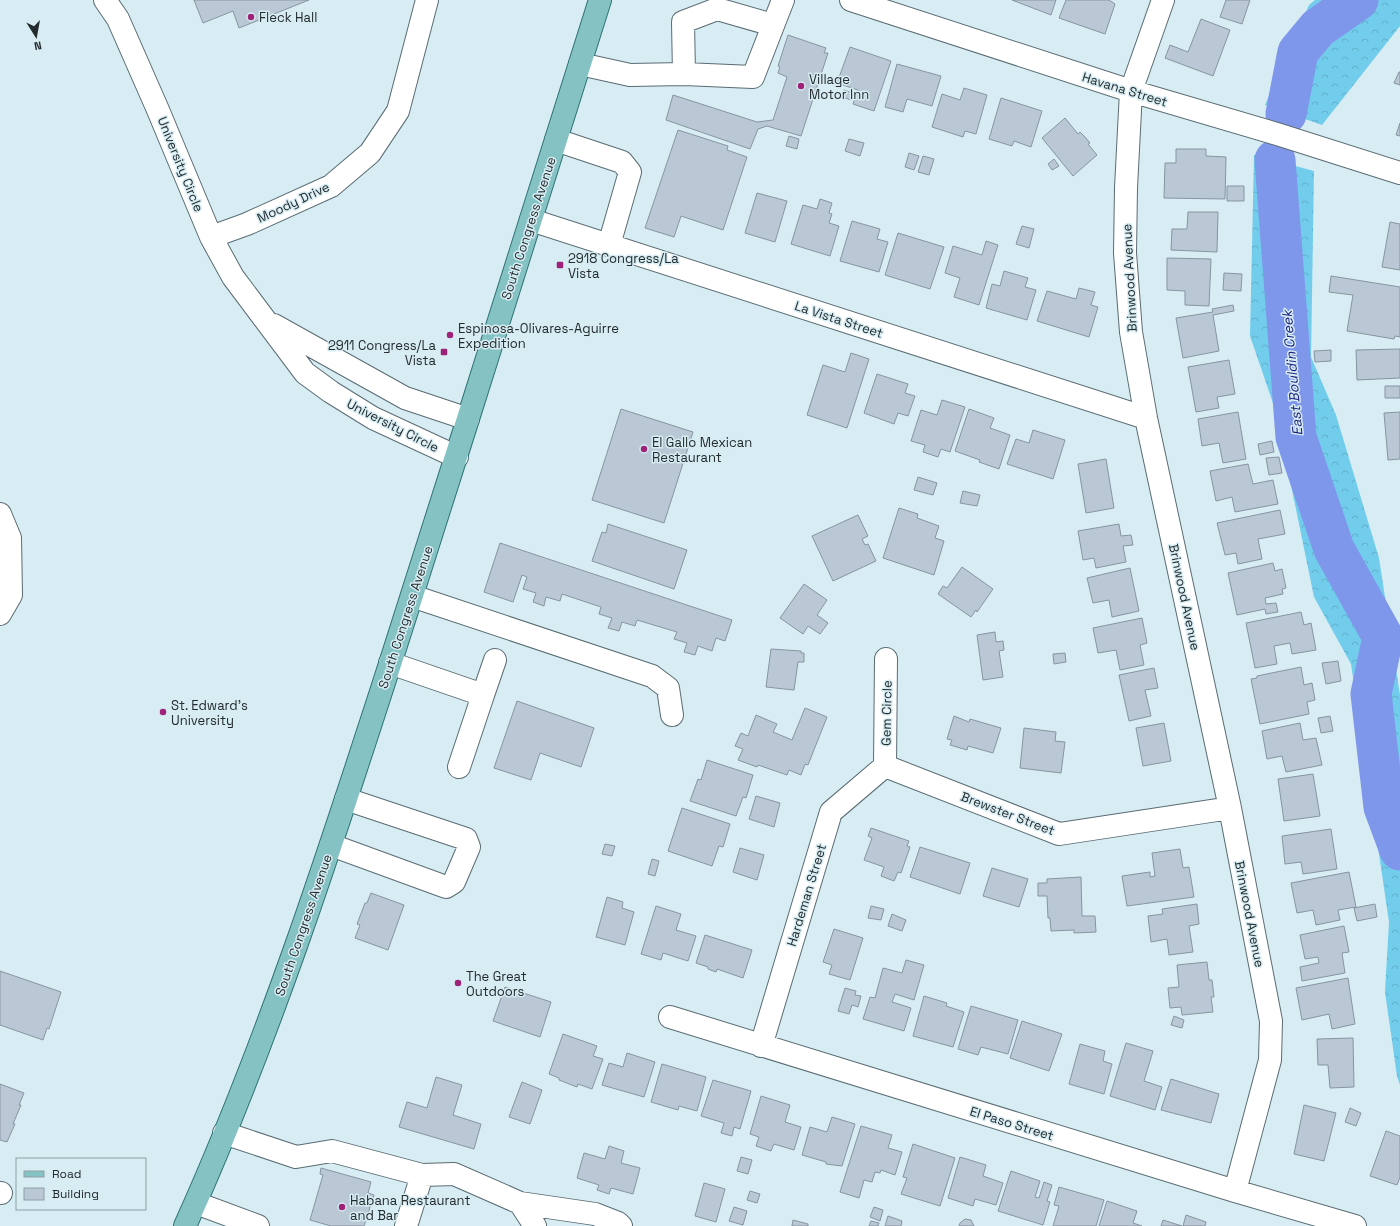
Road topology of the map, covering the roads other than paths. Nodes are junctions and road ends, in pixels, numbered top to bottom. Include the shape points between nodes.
1 (105, 0) edge
2 (427, 0) edge
3 (600, 0) edge
4 (783, 0) edge
5 (851, 0) edge
6 (1163, 0) edge
7 (772, 25) junction
8 (580, 64) junction
9 (684, 74) junction
10 (1131, 91) junction
11 (556, 140) junction
12 (1400, 174) edge
13 (531, 220) junction
14 (211, 237) junction
15 (608, 245) junction
16 (268, 321) junction
17 (1146, 418) junction
18 (468, 419) junction
19 (457, 457) junction
20 (0, 514) edge
21 (412, 596) junction
22 (0, 614) edge
23 (495, 660) dead end
24 (886, 660) dead end
25 (390, 663) junction
26 (483, 695) junction
27 (672, 715) dead end
28 (885, 766) junction
29 (458, 767) dead end
30 (346, 799) junction
31 (1230, 808) junction
32 (331, 845) junction
33 (670, 1017) dead end
34 (761, 1046) junction
35 (224, 1133) junction
36 (422, 1175) junction
37 (1235, 1191) junction
38 (196, 1203) junction
39 (520, 1203) junction
40 (1347, 1225) edge
41 (185, 1226) edge
42 (258, 1226) edge
43 (406, 1226) edge
44 (536, 1226) edge
45 (621, 1226) edge

1 - 14 street, University Circle via 118,18
2 - 14 street, Moody Drive via 398,111 370,153 331,186 247,224
3 - 8 main road, South Congress Avenue
4 - 7 street
5 - 10 street, Havana Street
6 - 10 street, Brinwood Avenue
7 - 9 street via 753,77
7 - 9 street via 717,9 683,22
8 - 9 street via 630,75
8 - 11 main road, South Congress Avenue
10 - 12 street, Havana Street
10 - 17 street, Brinwood Avenue via 1126,188 1126,253 1131,332
11 - 13 main road, South Congress Avenue
11 - 15 street via 622,162 630,172
13 - 15 street, La Vista Street
13 - 18 main road, South Congress Avenue
14 - 16 street, University Circle via 233,277
15 - 17 street, La Vista Street
16 - 18 street, University Circle via 405,398
16 - 19 street, University Circle via 305,373 318,383 373,418
17 - 31 street, Brinwood Avenue
18 - 19 main road, South Congress Avenue
19 - 21 main road, South Congress Avenue
20 - 22 street via 10,538 11,595
21 - 25 main road, South Congress Avenue
21 - 27 street via 652,676 668,688
23 - 26 street
24 - 28 street, Gem Circle
25 - 26 street
25 - 30 main road, South Congress Avenue
26 - 29 street
28 - 31 street, Brewster Street via 1059,834
28 - 34 street, Hardeman Street via 831,812
30 - 32 main road, South Congress Avenue
30 - 32 street via 466,839 469,847 454,882 446,887
31 - 37 street, Brinwood Avenue via 1271,1021 1270,1060
32 - 35 main road, South Congress Avenue via 271,1014
33 - 34 street, El Paso Street
34 - 37 street, El Paso Street
35 - 36 street via 296,1157 332,1151
35 - 38 main road, South Congress Avenue
36 - 39 street via 454,1174
36 - 43 street
37 - 40 street, El Paso Street
38 - 41 main road, South Congress Avenue
38 - 42 street
39 - 44 street
39 - 45 street via 594,1214

